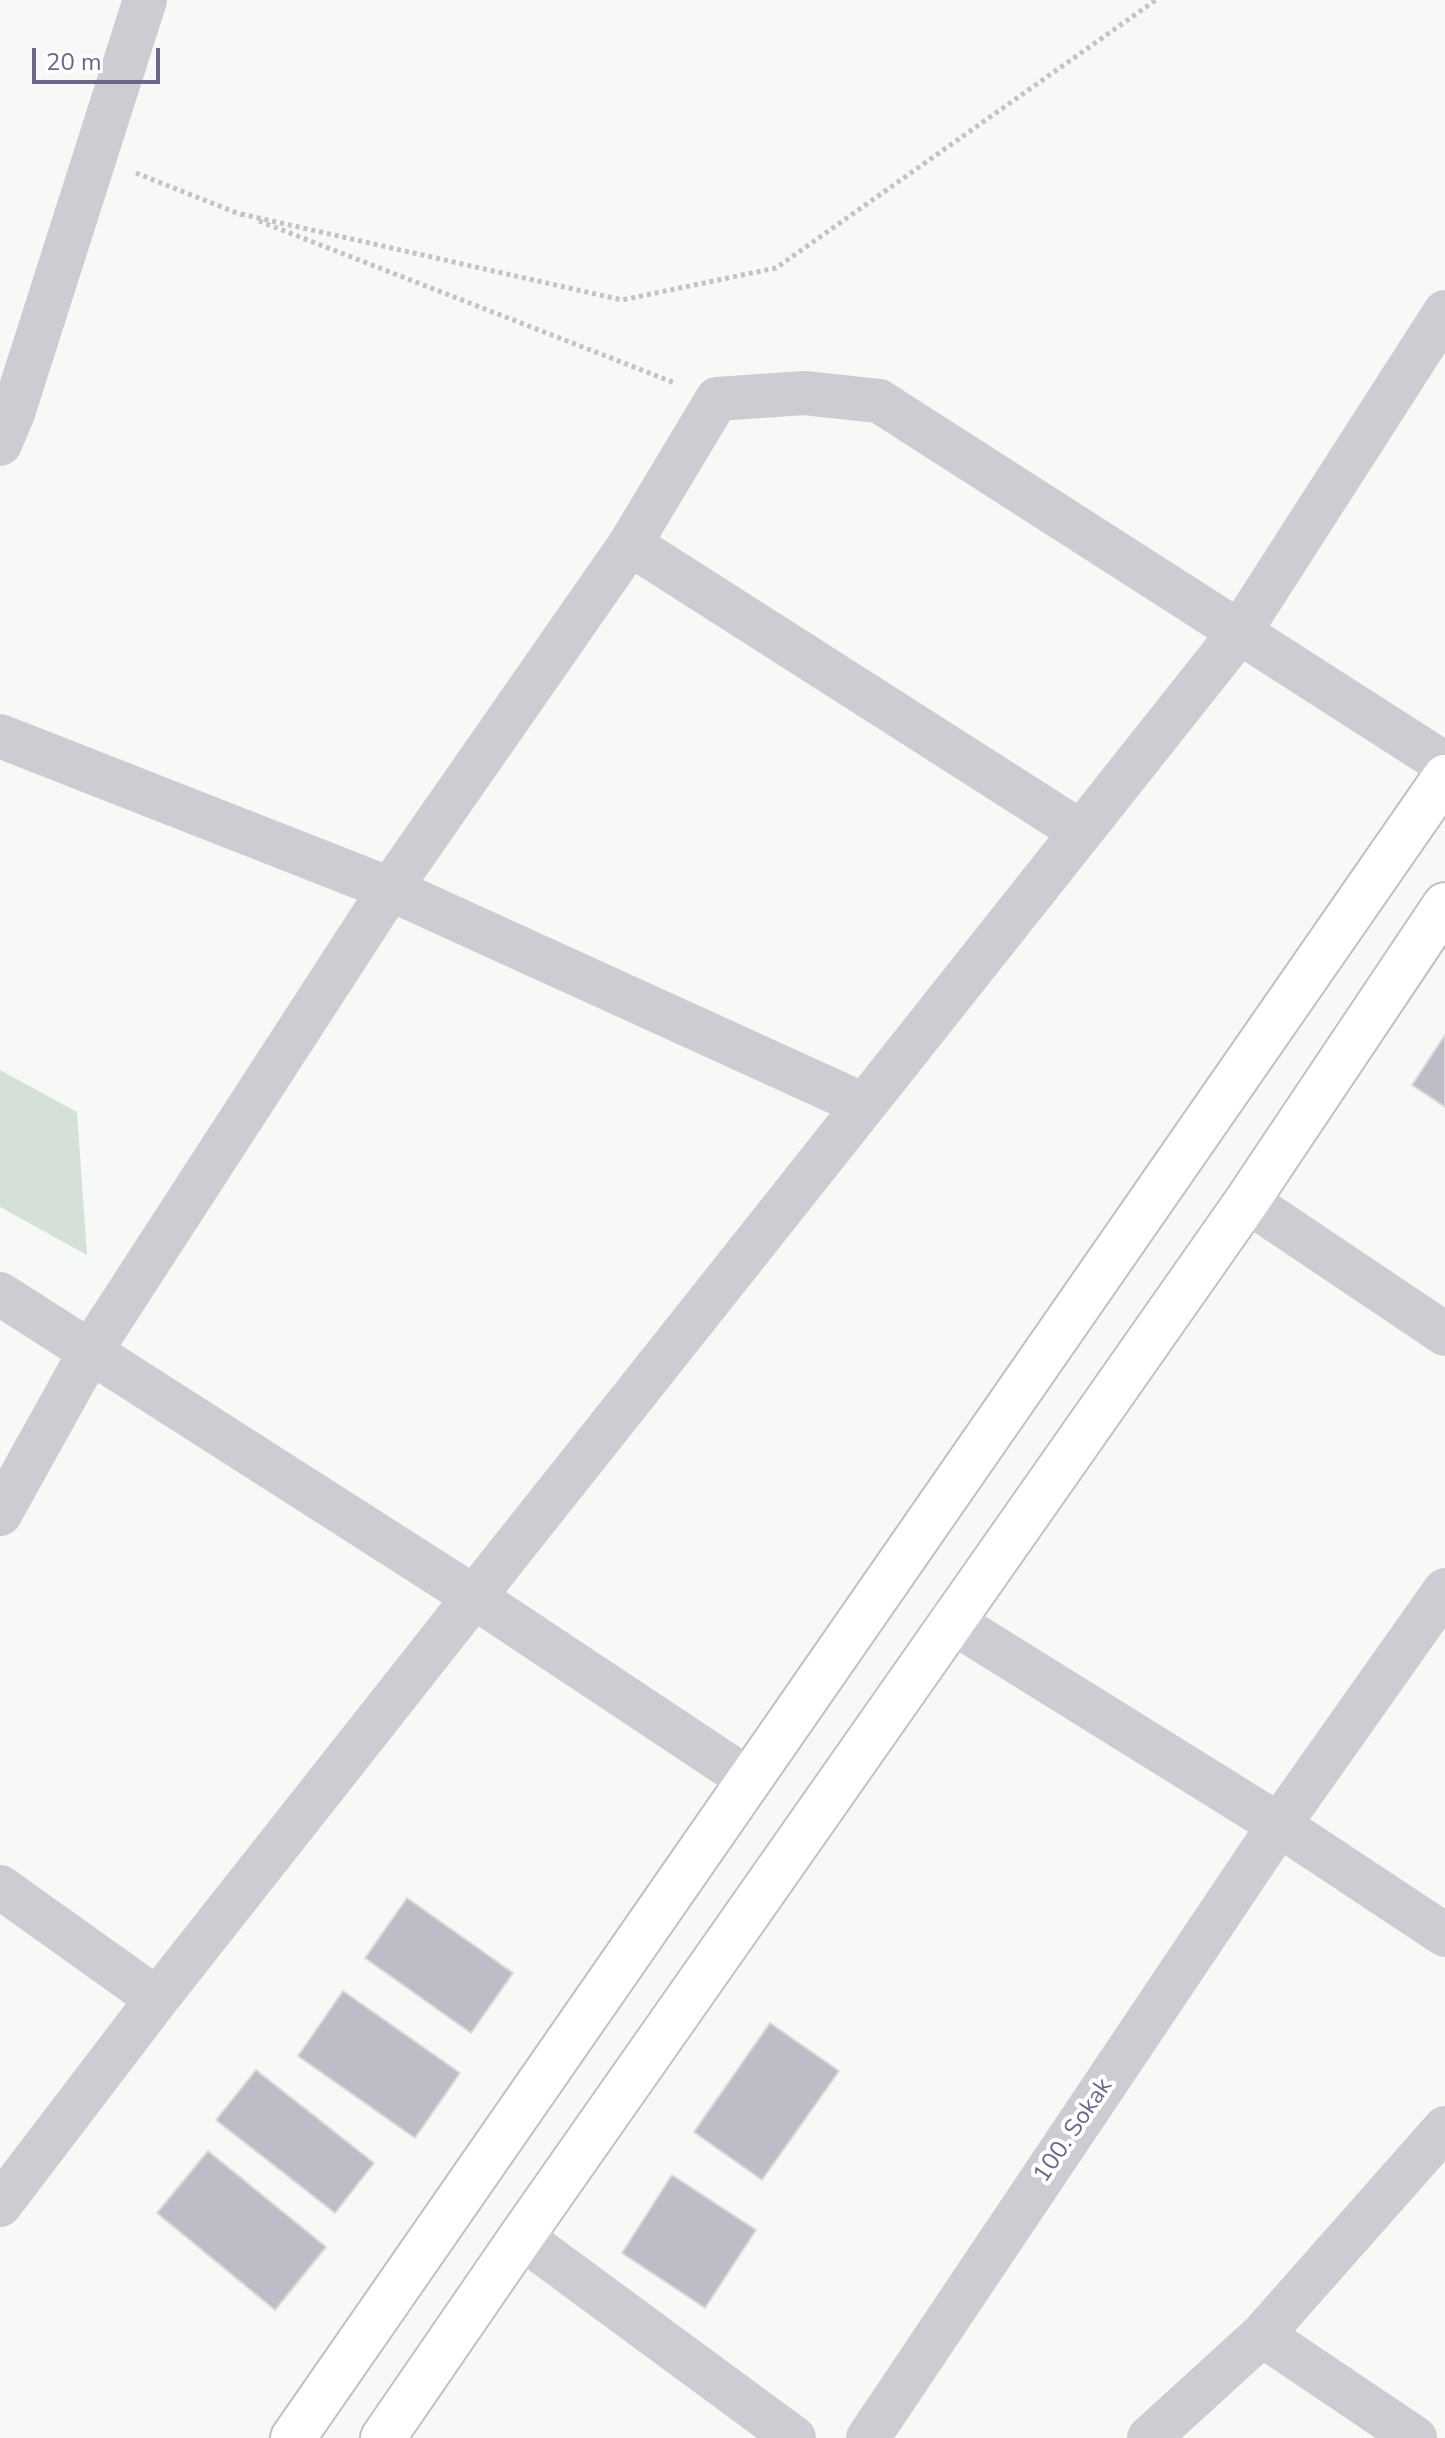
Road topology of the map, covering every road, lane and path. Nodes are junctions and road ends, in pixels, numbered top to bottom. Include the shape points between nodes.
1 (145, 0) edge
2 (1156, 0) edge
3 (95, 156) junction
4 (241, 214) junction
5 (1445, 312) edge
6 (717, 399) junction
7 (4, 422) edge
8 (630, 544) junction
9 (1239, 633) junction
10 (0, 736) edge
11 (1445, 764) edge
12 (1445, 777) edge
13 (1081, 832) junction
14 (390, 889) junction
15 (1445, 905) edge
16 (864, 1105) junction
17 (1247, 1201) junction
18 (0, 1294) edge
19 (1445, 1334) edge
20 (90, 1352) junction
21 (0, 1514) edge
22 (1445, 1590) edge
23 (474, 1597) junction
24 (951, 1621) junction
25 (748, 1779) junction
26 (1279, 1825) junction
27 (0, 1887) edge
28 (1445, 1935) edge
29 (157, 1999) junction
30 (1445, 2128) edge
31 (0, 2205) edge
32 (521, 2237) junction
33 (1262, 2335) junction
34 (293, 2438) edge
35 (383, 2438) edge
36 (794, 2438) edge
37 (868, 2438) edge
38 (1149, 2438) edge
39 (1415, 2438) edge

1 - 3 street
2 - 4 path via 776,268 622,300
3 - 4 path
3 - 7 street
4 - 6 path
5 - 9 street
6 - 8 street
6 - 9 street via 804,393 879,401
8 - 13 street
8 - 14 street
9 - 11 street
9 - 13 street
10 - 14 street
12 - 25 main road
13 - 16 street
14 - 16 street
14 - 20 street
15 - 17 main road
16 - 23 street
17 - 19 street
17 - 24 main road
18 - 20 street
20 - 21 street
20 - 23 street
22 - 26 street, 100. Sokak
23 - 25 street
23 - 29 street
24 - 26 street
24 - 32 main road
25 - 34 main road
26 - 28 street
26 - 37 street, 100. Sokak
27 - 29 street
29 - 31 street
30 - 33 street
32 - 35 main road
32 - 36 street
33 - 38 street
33 - 39 street

